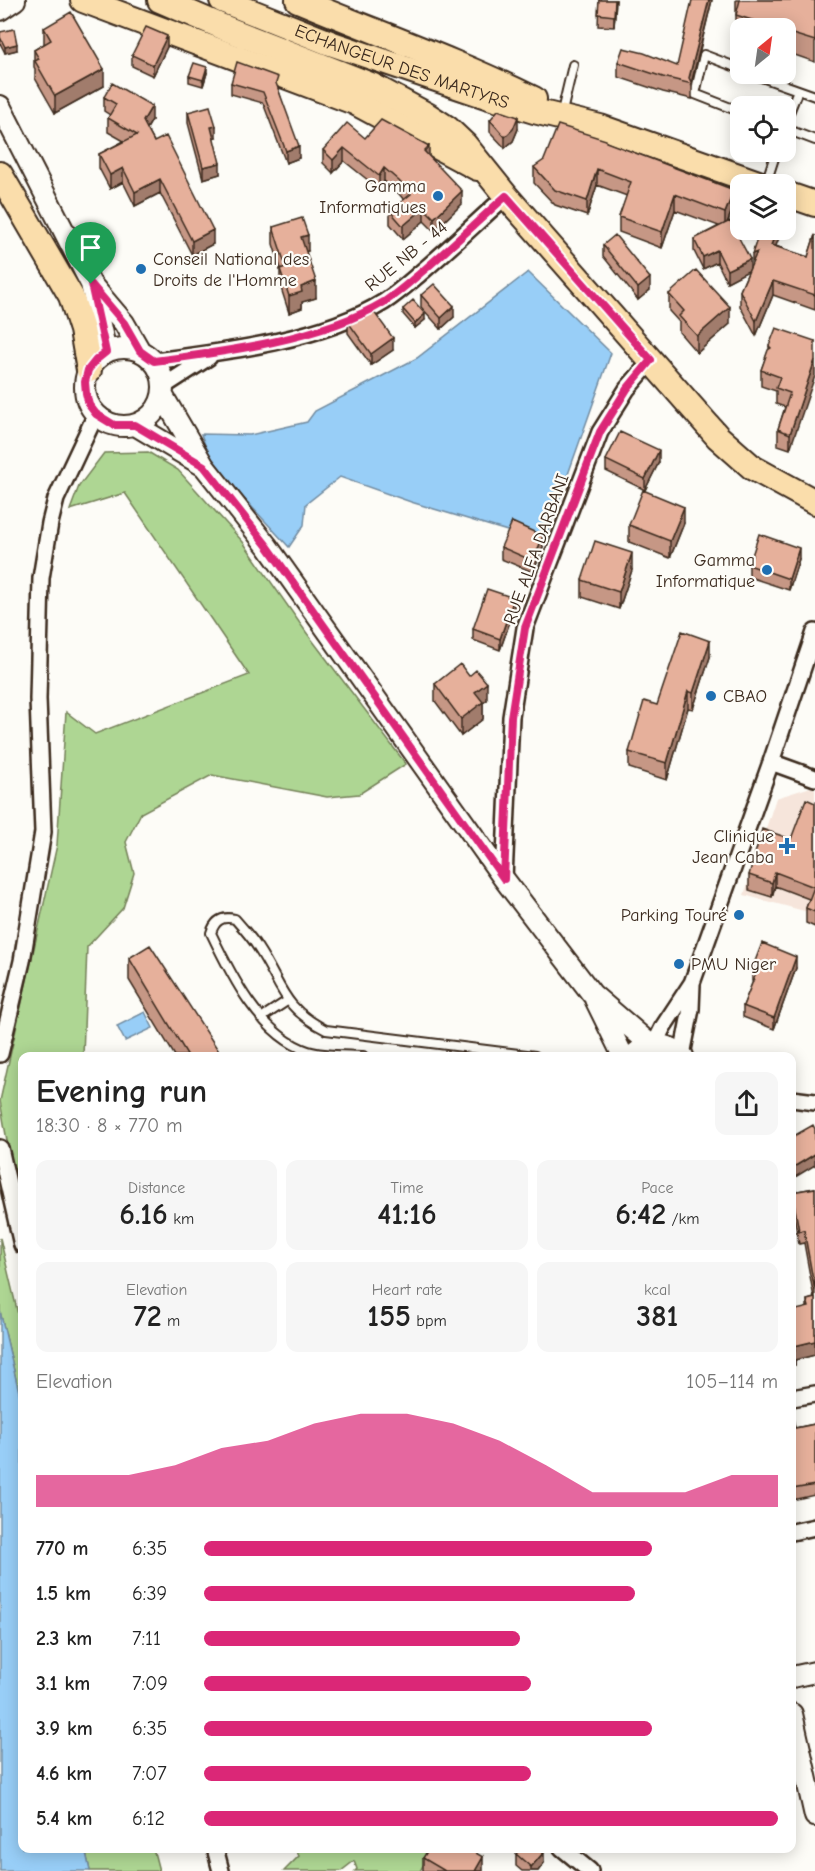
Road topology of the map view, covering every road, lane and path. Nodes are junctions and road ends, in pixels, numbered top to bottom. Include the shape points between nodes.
1 (15, 0) edge
2 (83, 0) edge
3 (160, 0) edge
4 (222, 0) edge
5 (298, 0) edge
6 (0, 10) edge
7 (573, 65) dead end
8 (730, 65) edge
9 (781, 84) edge
10 (798, 90) junction
11 (796, 96) edge
12 (815, 96) edge
13 (0, 106) edge
14 (730, 108) edge
15 (561, 114) junction
16 (796, 133) edge
17 (815, 140) edge
18 (0, 174) edge
19 (487, 174) junction
20 (734, 174) edge
21 (506, 196) junction
22 (796, 197) edge
23 (815, 204) edge
24 (91, 284) junction
25 (106, 352) junction
26 (214, 353) junction
27 (147, 356) junction
28 (651, 360) junction
29 (88, 370) junction
30 (163, 391) junction
31 (96, 414) junction
32 (135, 425) junction
33 (204, 466) junction
34 (815, 502) edge
35 (815, 632) edge
36 (771, 762) junction
37 (815, 778) edge
38 (504, 879) junction
39 (692, 983) junction
40 (592, 994) junction
41 (287, 1001) junction
42 (261, 1018) junction
43 (652, 1045) junction
44 (319, 1052) edge
45 (503, 1052) edge
46 (621, 1052) edge
47 (638, 1052) edge
48 (676, 1052) edge
49 (683, 1052) edge
50 (0, 1054) edge
51 (796, 1100) edge
52 (815, 1102) edge
53 (0, 1148) edge
54 (18, 1227) edge
55 (815, 1394) edge
56 (796, 1397) edge
57 (815, 1527) edge
58 (796, 1531) edge
59 (815, 1672) edge
60 (796, 1676) edge
61 (796, 1732) edge
62 (815, 1816) edge
63 (216, 1853) edge
64 (568, 1853) edge
65 (221, 1871) edge
66 (590, 1871) edge

1 - 6 street
2 - 19 main road via 354,102
3 - 19 main road, ECHANGEUR DES MARTYRS via 373,86 447,128
4 - 15 main road, ECHANGEUR DES MARTYRS via 330,43 489,97
5 - 15 main road via 425,50
7 - 15 lane
8 - 14 lane via 705,56 695,94
9 - 10 lane
10 - 11 lane
10 - 12 lane
13 - 24 street
15 - 20 main road
16 - 17 lane
18 - 29 main road via 71,296 82,330
19 - 21 main road, ECHANGEUR DES MARTYRS
21 - 26 street, RUE NB - 44 via 404,287 371,309 317,330
21 - 28 main road, ECHANGEUR DES MARTYRS
22 - 23 main road
24 - 25 street
24 - 27 street
25 - 27 street via 129,348
25 - 29 street
26 - 27 street, RUE NB - 44
26 - 30 street, RUE NB - 44
27 - 30 street via 162,376
28 - 34 main road, ECHANGEUR DES MARTYRS via 736,454 769,478
28 - 38 street, RUE ALFA DARBANI via 600,432 525,628 511,717
29 - 31 street via 86,393
30 - 32 street via 153,414
30 - 33 street
31 - 32 street via 114,425
31 - 50 street via 56,499 41,578 38,699 43,832 22,961
32 - 33 street
33 - 38 street via 268,547
35 - 36 street
36 - 37 street
36 - 39 street
38 - 40 street
39 - 43 street
39 - 49 street
40 - 43 street
40 - 46 street
41 - 42 lane
41 - 42 lane via 258,948 235,919 219,919 211,933
41 - 45 lane via 309,1022 326,1030
42 - 44 lane via 276,1033 308,1051
43 - 47 street
43 - 48 street
51 - 52 street
53 - 54 street
55 - 56 street
57 - 58 street
59 - 60 street
61 - 62 street
63 - 65 street
64 - 66 street

